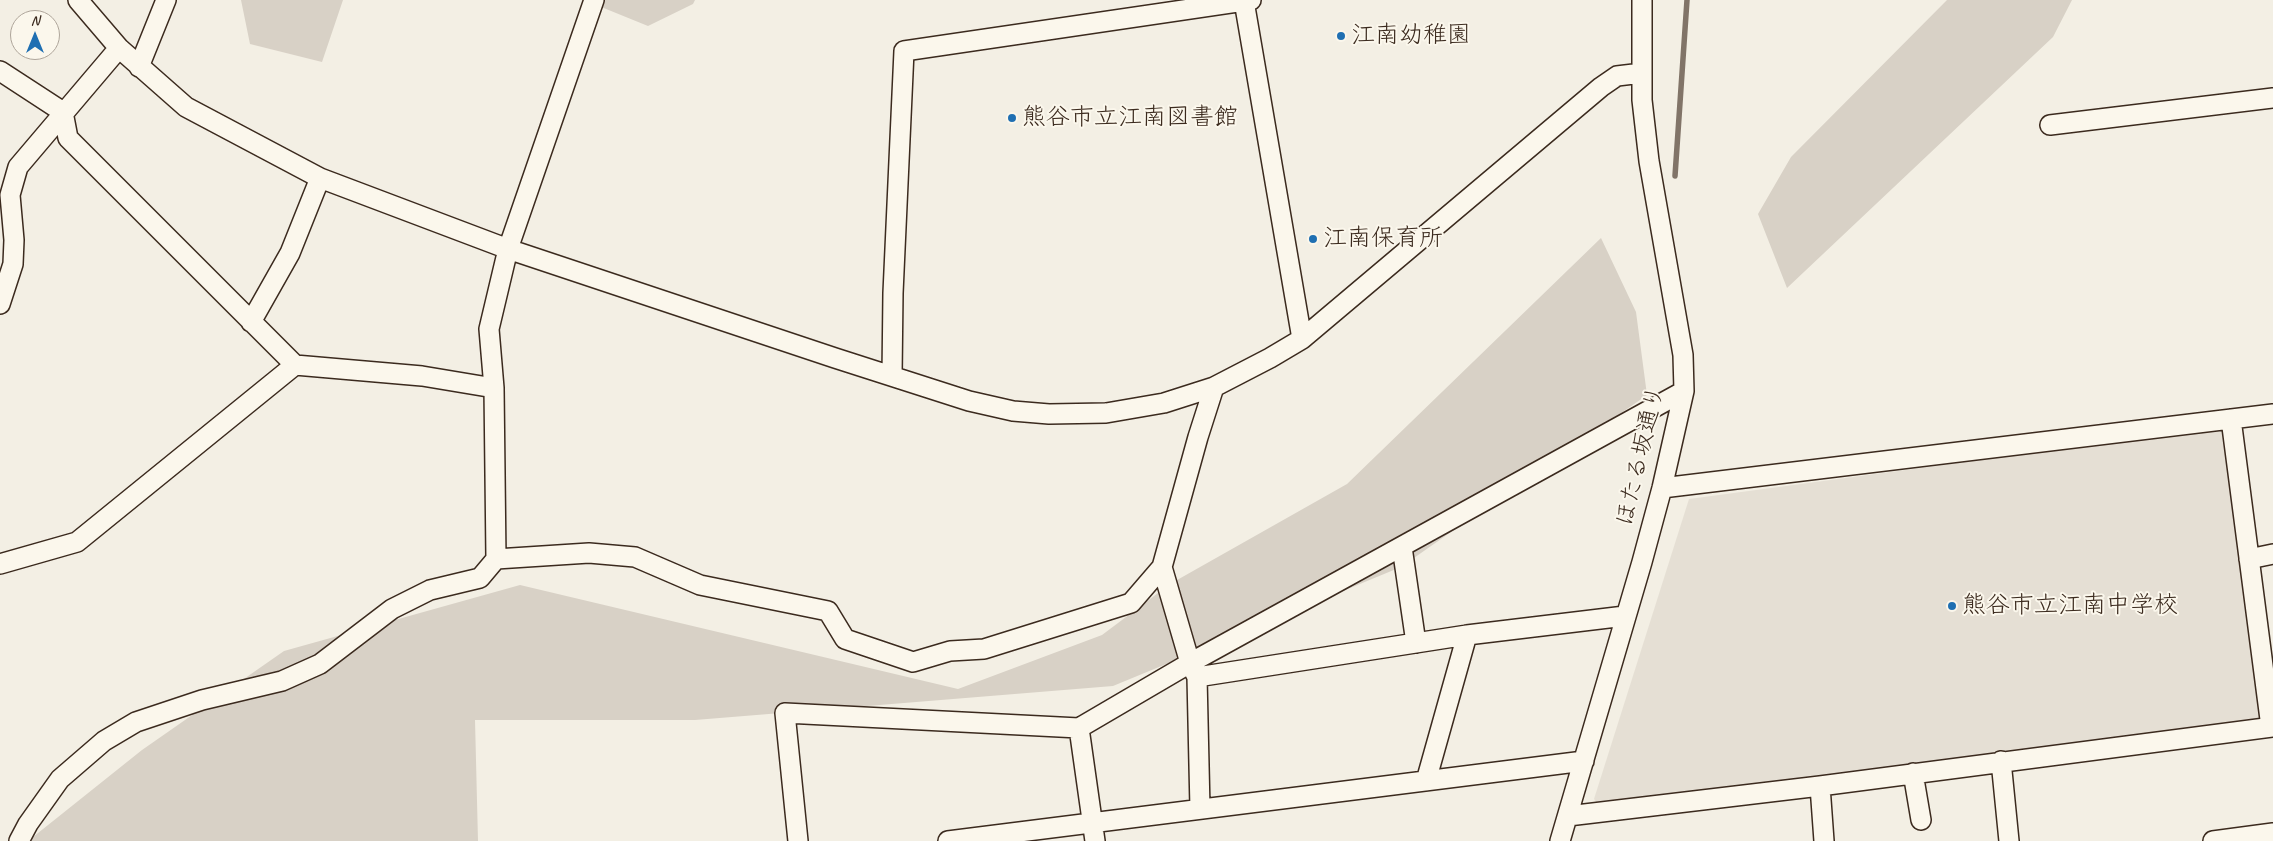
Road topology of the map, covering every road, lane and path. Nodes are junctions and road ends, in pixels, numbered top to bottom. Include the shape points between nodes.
1 (78, 0) edge
2 (166, 0) edge
3 (594, 0) edge
4 (1247, 0) edge
5 (1642, 0) edge
6 (119, 48) junction
7 (139, 67) junction
8 (0, 71) edge
9 (1642, 73) junction
10 (2273, 98) edge
11 (63, 112) junction
12 (2050, 125) dead end
13 (320, 178) junction
14 (508, 249) junction
15 (0, 304) edge
16 (251, 322) junction
17 (1302, 339) junction
18 (295, 365) junction
19 (892, 376) junction
20 (494, 388) junction
21 (1214, 388) junction
22 (1684, 391) junction
23 (2273, 414) edge
24 (2231, 420) junction
25 (1662, 488) junction
26 (1402, 547) junction
27 (2273, 554) edge
28 (496, 559) junction
29 (2249, 559) junction
30 (0, 564) edge
31 (1162, 568) junction
32 (1625, 616) junction
33 (1467, 635) junction
34 (1416, 643) junction
35 (1194, 670) junction
36 (2272, 727) edge
37 (1079, 728) junction
38 (1584, 761) junction
39 (2000, 761) junction
40 (1913, 773) junction
41 (1426, 781) junction
42 (1820, 786) junction
43 (1200, 809) junction
44 (1568, 816) junction
45 (1921, 820) dead end
46 (1094, 832) edge
47 (2273, 833) edge
48 (19, 841) edge
49 (798, 841) edge
50 (948, 841) edge
51 (1560, 841) edge
52 (1824, 841) edge
53 (2009, 841) edge
54 (2213, 841) edge

1 - 6 street
2 - 7 street
3 - 14 street
4 - 17 street
4 - 19 street via 904,51
5 - 9 street, ほたる坂通り
6 - 7 street
6 - 11 street
7 - 13 street via 186,107
8 - 11 street
9 - 17 street via 1617,76 1601,87
9 - 22 street, ほたる坂通り via 1649,161 1683,355
10 - 12 street
11 - 15 street via 18,166 10,195 13,264
11 - 16 street via 68,138
13 - 14 street
13 - 16 street via 290,254
14 - 19 street
14 - 20 street via 489,330
16 - 18 street
17 - 21 street
18 - 20 street via 422,376
18 - 30 street via 77,542
19 - 21 street via 978,403 1013,411 1049,414 1138,409
20 - 28 street
21 - 31 street
22 - 25 street, ほたる坂通り
22 - 26 street
23 - 24 street
24 - 25 street
24 - 29 street
25 - 32 street, ほたる坂通り
26 - 34 street
26 - 35 street
27 - 29 street
28 - 31 street via 589,553 635,557 700,586 828,611 845,639 913,662 950,651 984,649 1131,602
28 - 48 street via 480,578 430,590 392,609 320,664 282,681 202,700 136,722 104,741 60,779
29 - 36 street
31 - 35 street
32 - 33 street
32 - 38 street, ほたる坂通り
33 - 34 street
33 - 41 street
34 - 35 street
35 - 37 street
35 - 43 street
36 - 39 street
37 - 46 street
37 - 49 street via 784,713
38 - 41 street
38 - 44 street, ほたる坂通り
39 - 40 street
39 - 53 street
40 - 42 street
40 - 45 street
41 - 43 street
42 - 44 street
42 - 52 street
43 - 46 street
44 - 51 street, ほたる坂通り
46 - 50 street
47 - 54 street

